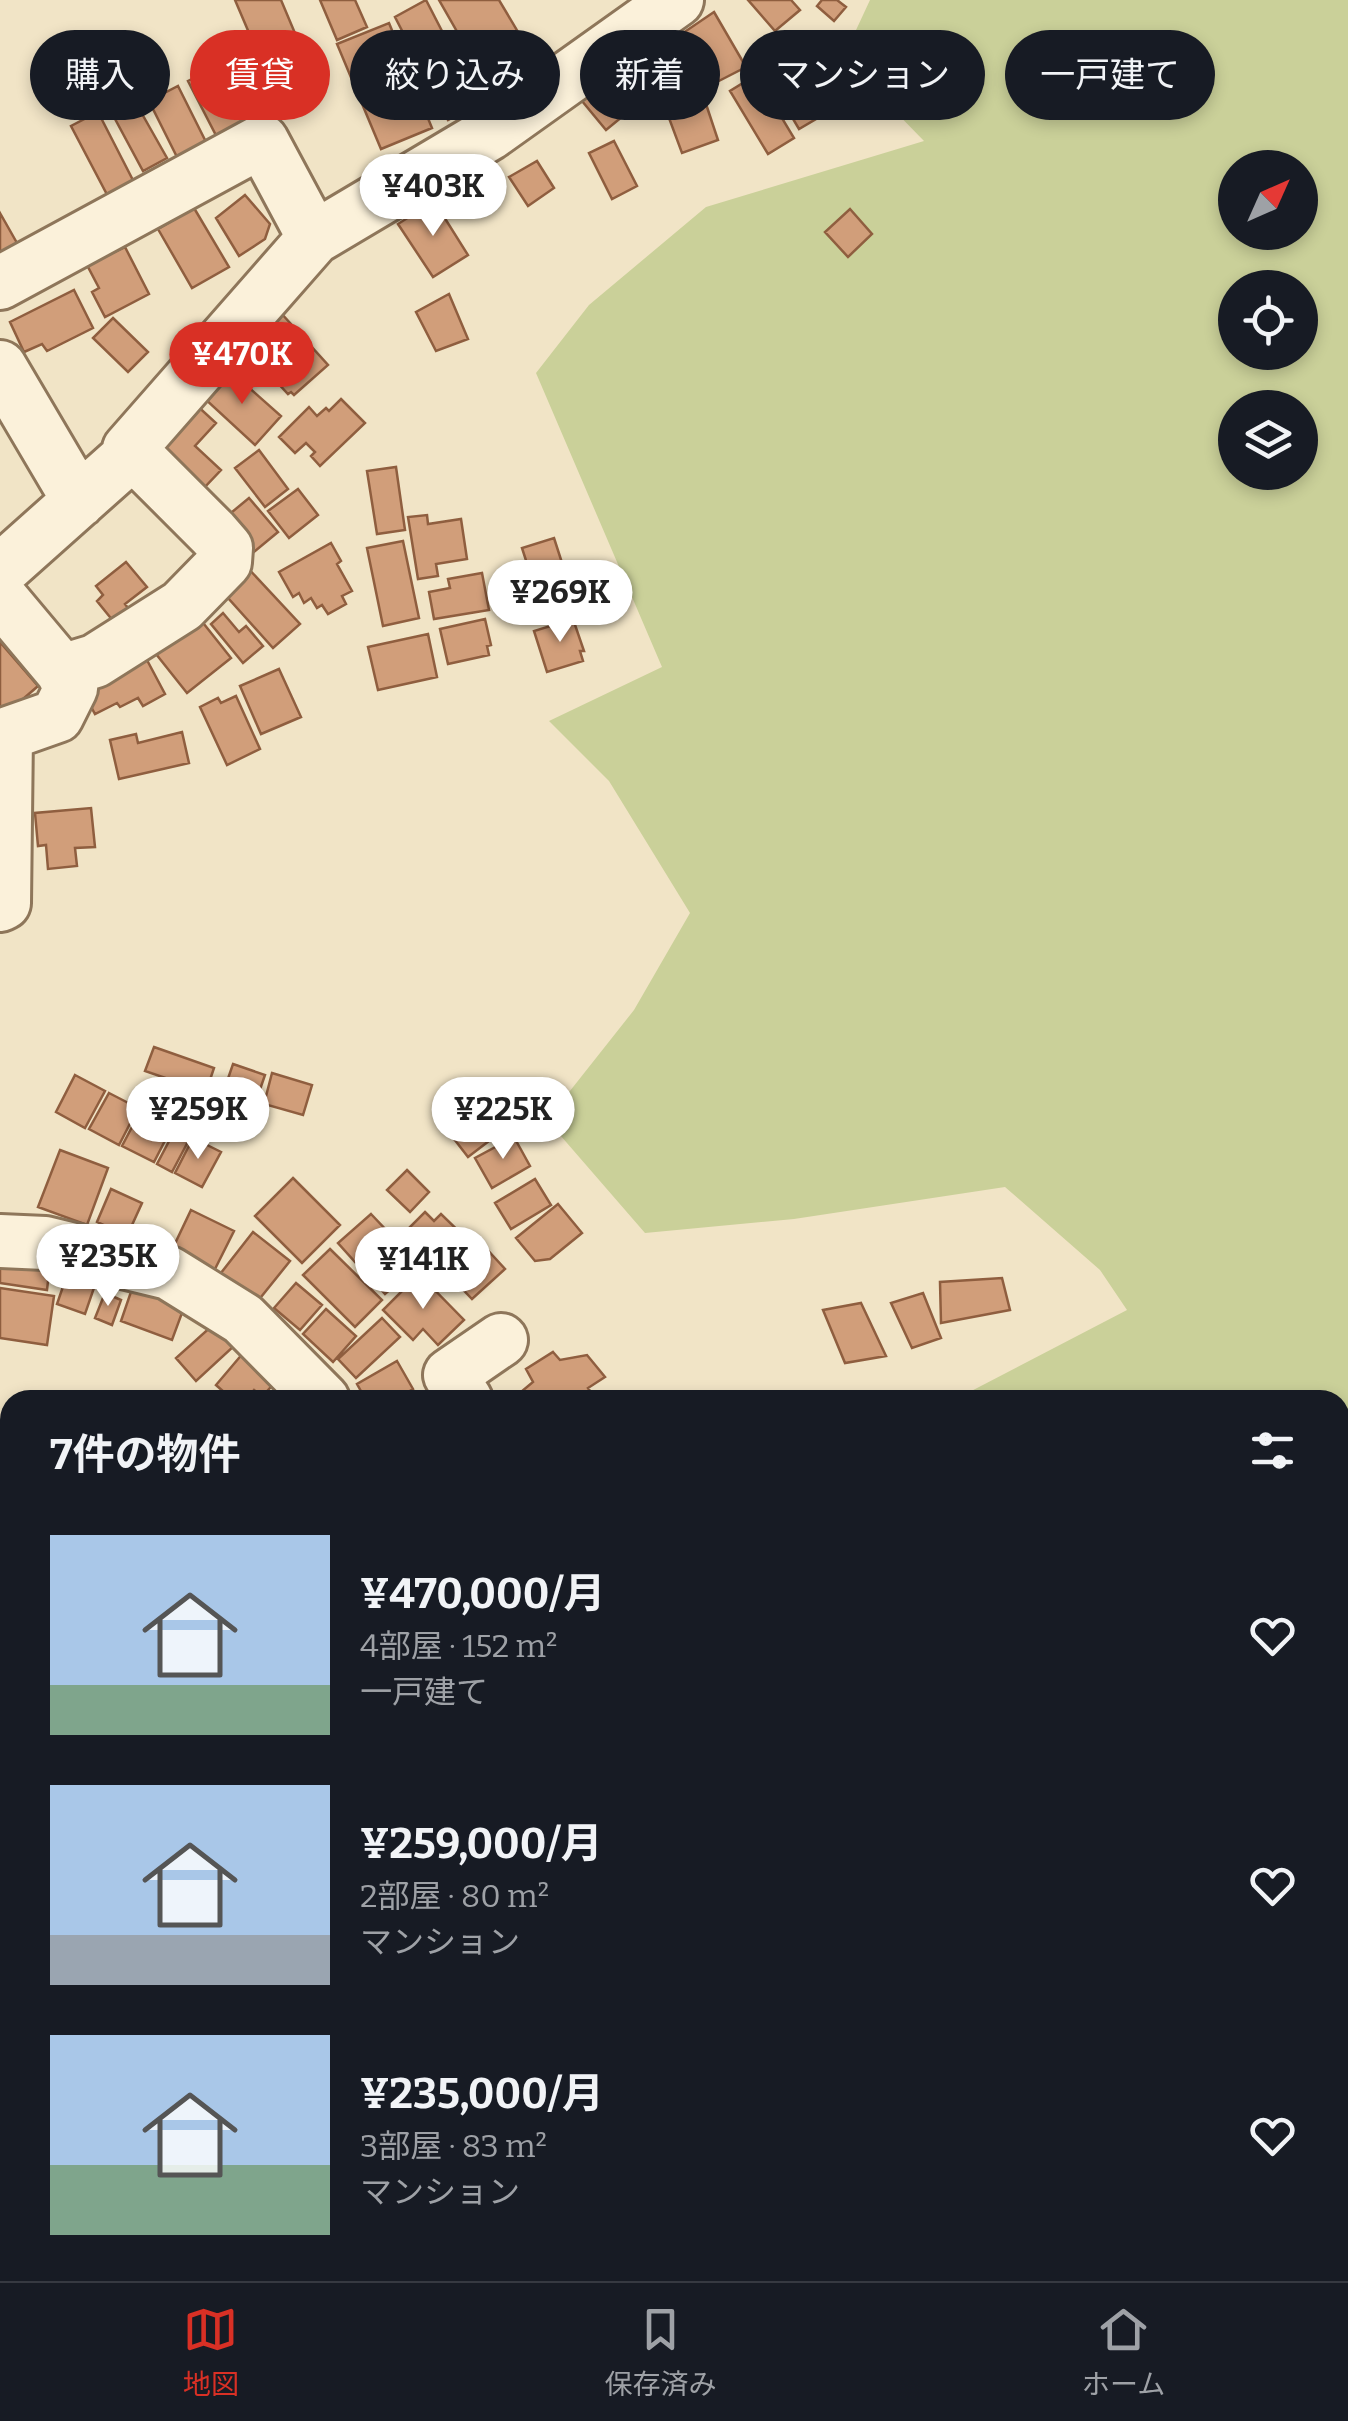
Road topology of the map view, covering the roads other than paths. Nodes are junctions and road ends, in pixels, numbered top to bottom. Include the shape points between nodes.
1 (677, 0) edge
2 (314, 238) junction
3 (0, 284) edge
4 (0, 368) edge
5 (128, 448) junction
6 (78, 501) junction
7 (0, 571) edge
8 (0, 597) edge
9 (62, 671) junction
10 (0, 905) edge
11 (0, 1241) edge
12 (501, 1340) dead end
13 (313, 1390) edge
14 (459, 1390) edge

1 - 2 street via 489,134
2 - 3 street via 262,142
2 - 5 street
4 - 6 street
5 - 6 street via 128,458
5 - 9 street via 214,532 226,548 225,562 182,606 94,661
6 - 7 street
8 - 9 street
9 - 10 street via 71,688 57,716 6,734
11 - 13 street via 45,1243 168,1273 243,1319
12 - 14 street via 450,1376

